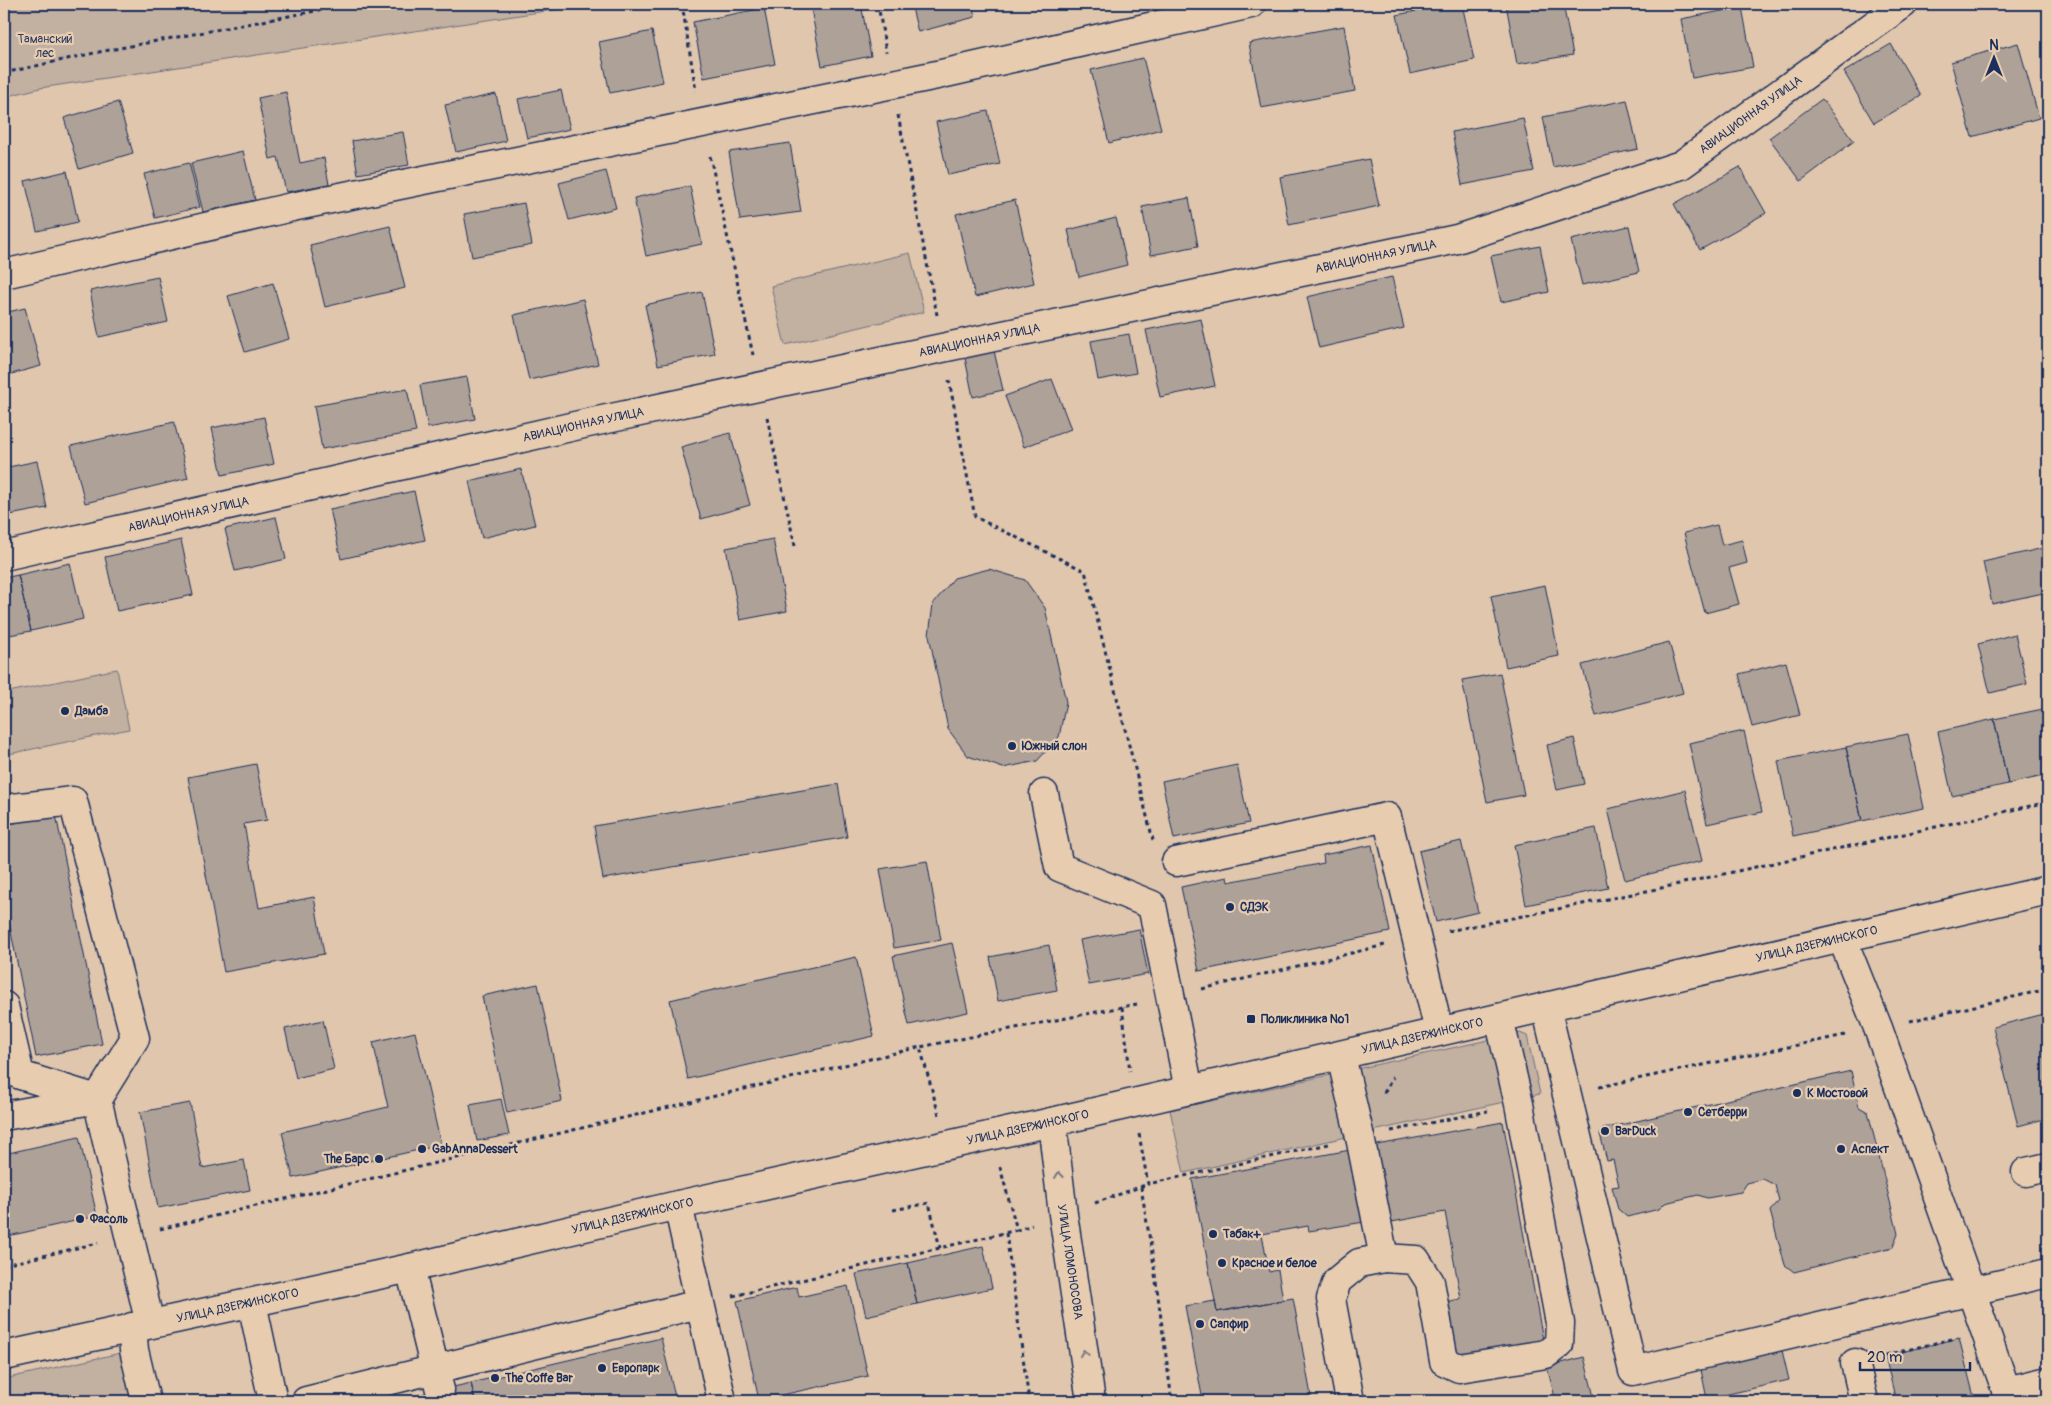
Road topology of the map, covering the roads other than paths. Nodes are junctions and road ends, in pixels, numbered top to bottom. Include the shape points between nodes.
1 (1251, 4) edge
2 (1903, 4) edge
3 (4, 274) edge
4 (4, 556) edge
5 (1044, 794) dead end
6 (4, 809) edge
7 (1176, 862) dead end
8 (2048, 890) edge
9 (1842, 938) junction
10 (4, 1006) edge
11 (1546, 1007) junction
12 (1499, 1018) junction
13 (1440, 1031) junction
14 (1341, 1056) junction
15 (1189, 1090) junction
16 (97, 1099) junction
17 (4, 1116) edge
18 (1052, 1122) junction
19 (678, 1205) junction
20 (1384, 1258) junction
21 (410, 1268) junction
22 (2048, 1273) edge
23 (1970, 1291) junction
24 (252, 1303) junction
25 (699, 1304) junction
26 (141, 1326) junction
27 (4, 1356) edge
28 (1855, 1363) road end
29 (438, 1380) junction
30 (2048, 1381) edge
31 (2008, 1396) edge
32 (146, 1401) edge
33 (273, 1401) edge
34 (306, 1401) edge
35 (722, 1401) edge
36 (1091, 1401) edge
37 (1350, 1401) edge
38 (1864, 1401) edge

1 - 3 street via 892,84 292,208
2 - 4 street, АВИАЦИОННАЯ УЛИЦА via 1681,165 1457,239 588,423
5 - 15 street via 1059,867 1152,905
6 - 16 street via 73,801 136,1038
7 - 13 street via 1387,817
8 - 9 street, УЛИЦА ДЗЕРЖИНСКОГО
9 - 11 street, УЛИЦА ДЗЕРЖИНСКОГО
9 - 23 street via 1878,1028
10 - 16 street via 20,1075
11 - 12 street, УЛИЦА ДЗЕРЖИНСКОГО
11 - 23 street via 1633,1371
12 - 13 street, УЛИЦА ДЗЕРЖИНСКОГО
12 - 20 street via 1519,1104 1560,1323 1559,1344 1546,1354 1459,1368 1444,1361 1430,1282 1416,1260
13 - 14 street, УЛИЦА ДЗЕРЖИНСКОГО
14 - 15 street, УЛИЦА ДЗЕРЖИНСКОГО
14 - 20 street
15 - 18 street, УЛИЦА ДЗЕРЖИНСКОГО
16 - 17 street
16 - 26 street via 129,1236
18 - 19 street, УЛИЦА ДЗЕРЖИНСКОГО
36 -> 18 street, УЛИЦА ЛОМОНОСОВА
19 - 21 street, УЛИЦА ДЗЕРЖИНСКОГО
19 - 25 street
20 - 37 street via 1359,1263 1337,1281 1331,1299
21 - 24 street, УЛИЦА ДЗЕРЖИНСКОГО
21 - 29 street
22 - 23 street
23 - 31 street
24 - 26 street, УЛИЦА ДЗЕРЖИНСКОГО
24 - 33 street
25 - 29 street
25 - 35 street
26 - 27 street, УЛИЦА ДЗЕРЖИНСКОГО
26 - 32 street via 134,1350
28 - 38 street
29 - 34 street
30 - 31 street

